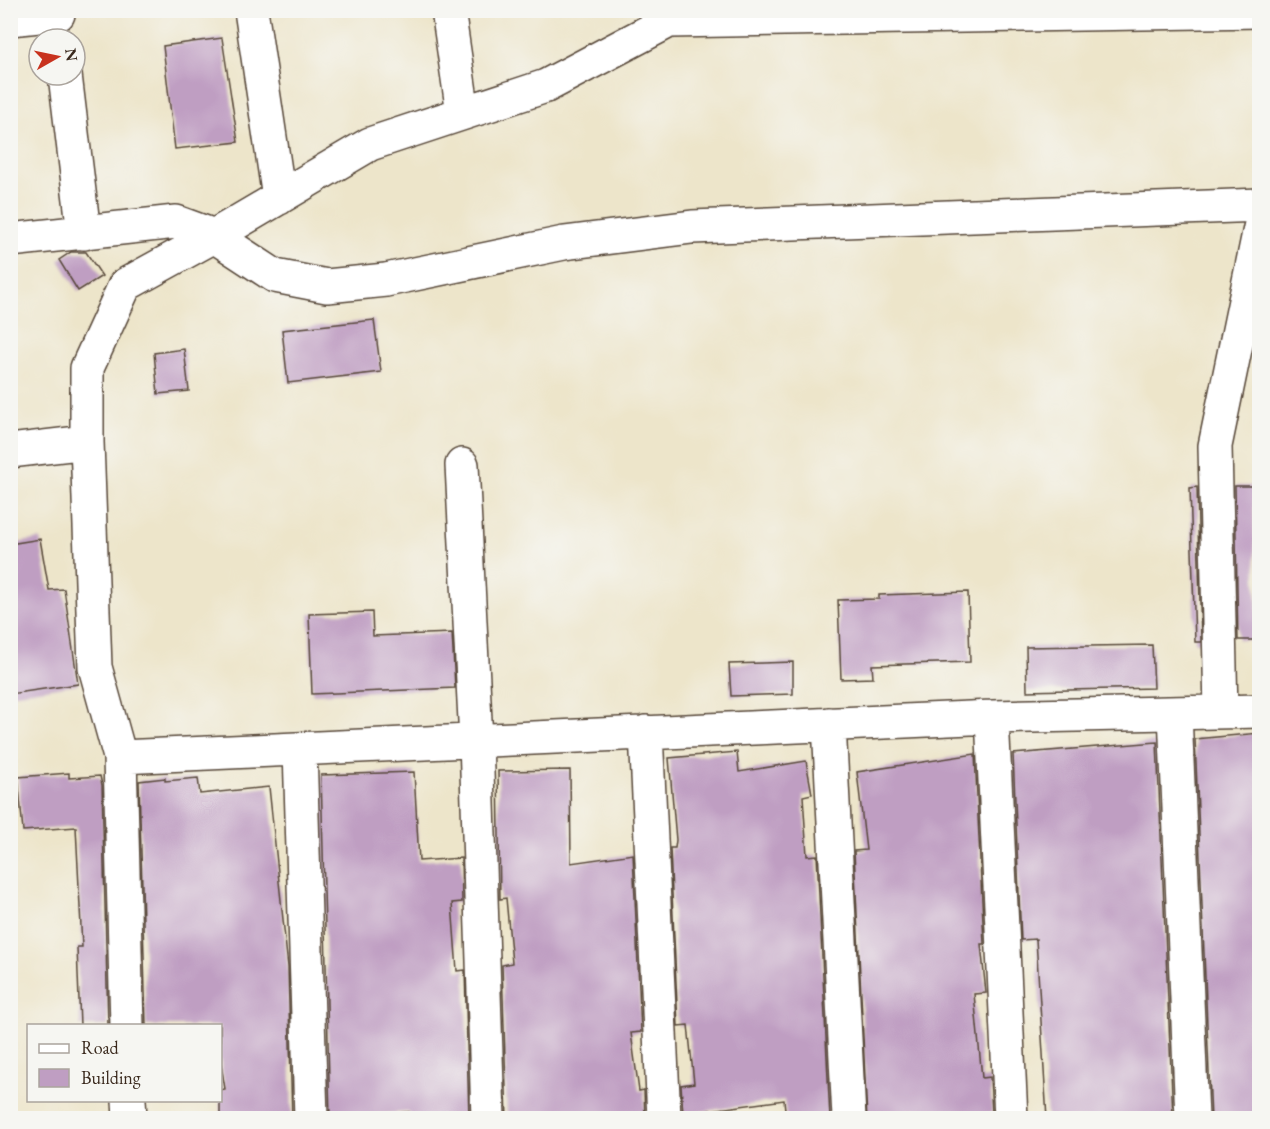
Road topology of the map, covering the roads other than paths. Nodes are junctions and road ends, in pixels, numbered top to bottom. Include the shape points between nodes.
1 (251, 10) edge
2 (448, 10) edge
3 (1260, 11) edge
4 (671, 16) edge
5 (10, 19) edge
6 (59, 21) edge
7 (66, 87) edge
8 (463, 113) junction
9 (279, 198) junction
10 (1260, 205) edge
11 (1260, 228) edge
12 (84, 233) junction
13 (214, 236) junction
14 (10, 240) edge
15 (87, 442) junction
16 (10, 451) edge
17 (462, 465) dead end
18 (1260, 711) edge
19 (1221, 712) junction
20 (1175, 713) junction
21 (992, 717) junction
22 (829, 724) junction
23 (646, 732) junction
24 (476, 740) junction
25 (300, 748) junction
26 (120, 757) junction
27 (127, 1024) edge
28 (129, 1102) edge
29 (130, 1119) edge
30 (311, 1119) edge
31 (488, 1119) edge
32 (664, 1119) edge
33 (849, 1119) edge
34 (1011, 1119) edge
35 (1192, 1119) edge

1 - 9 street
2 - 8 street
3 - 4 street
4 - 8 street via 546,86
5 - 6 street
7 - 12 street
8 - 9 street via 370,144
9 - 13 street
10 - 13 street via 692,227 564,243 386,280 327,286 275,276
11 - 19 street via 1215,446
12 - 13 street via 176,222
12 - 14 street
13 - 15 street via 125,285 87,368
15 - 16 street
15 - 26 street via 95,667
17 - 24 street
18 - 19 street
19 - 20 street
20 - 21 street
20 - 35 street
21 - 22 street
21 - 34 street
22 - 23 street
22 - 33 street
23 - 24 street
23 - 32 street
24 - 25 street
24 - 31 street
25 - 26 street
25 - 30 street
26 - 27 street
28 - 29 street

